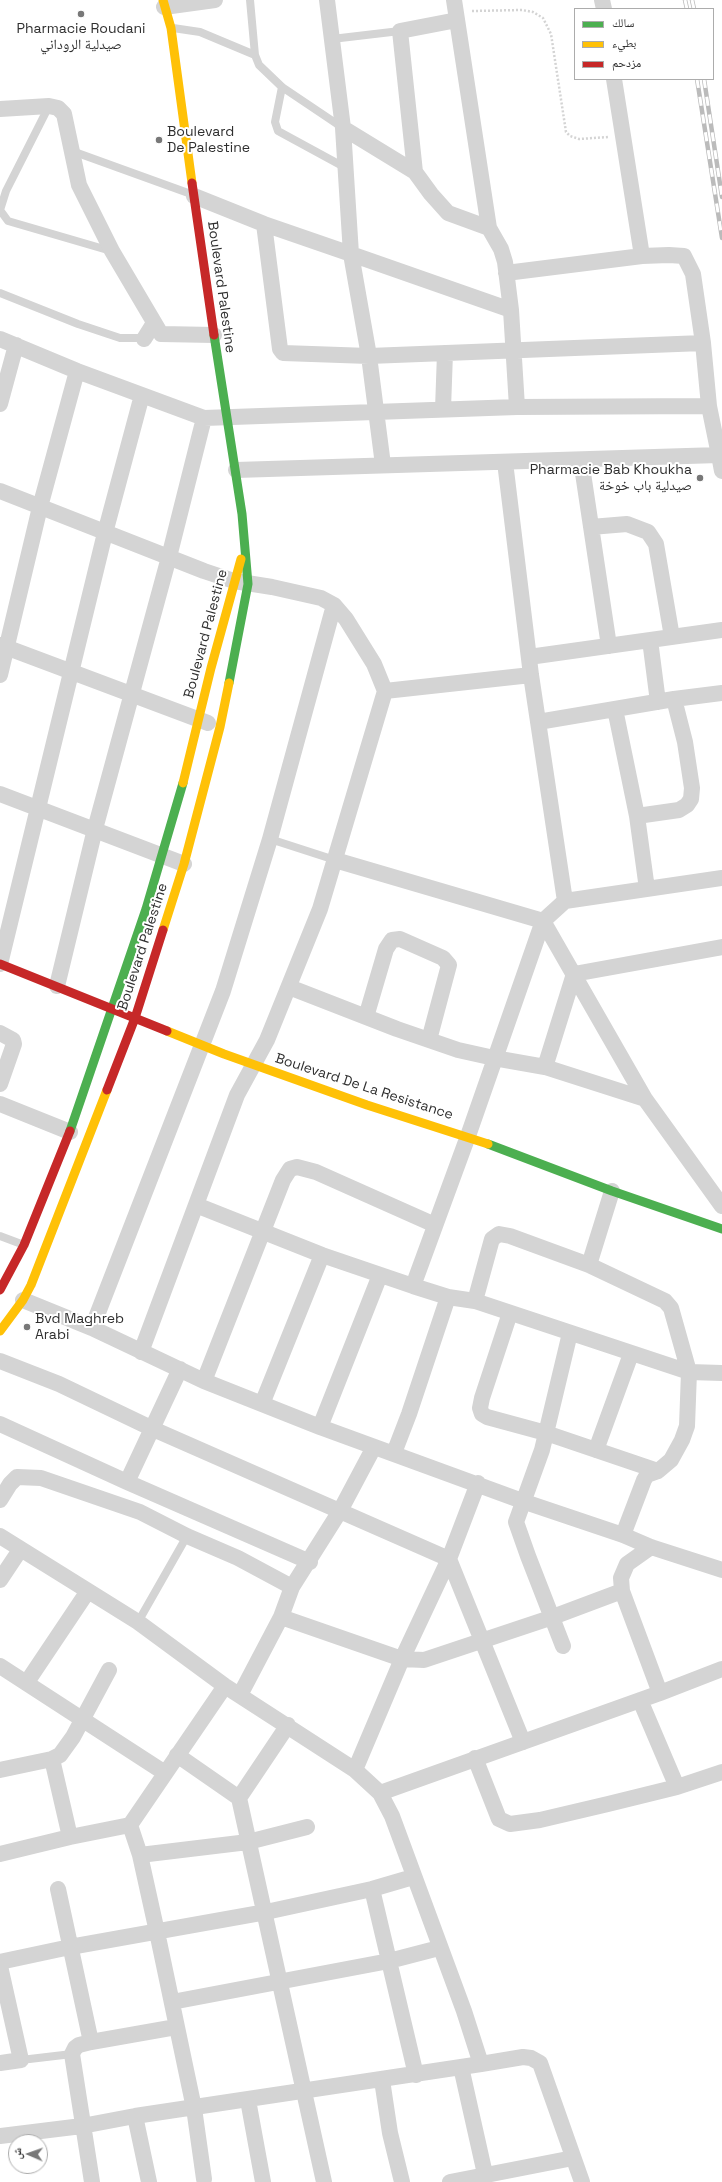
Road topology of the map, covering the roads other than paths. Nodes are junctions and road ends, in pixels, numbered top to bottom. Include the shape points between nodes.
1 (215, 0) edge
2 (250, 0) edge
3 (327, 0) edge
4 (169, 3) edge
5 (455, 10) edge
6 (171, 28) junction
7 (400, 31) junction
8 (332, 39) junction
9 (255, 55) junction
10 (614, 80) edge
11 (282, 87) junction
12 (49, 106) junction
13 (0, 109) edge
14 (343, 128) junction
15 (71, 151) junction
16 (346, 168) junction
17 (415, 172) junction
18 (194, 196) junction
19 (264, 224) junction
20 (489, 228) junction
21 (112, 251) junction
22 (351, 254) junction
23 (642, 256) junction
24 (506, 273) junction
25 (0, 293) edge
26 (511, 310) junction
27 (158, 329) junction
28 (214, 336) junction
29 (0, 339) edge
30 (144, 339) joint
31 (703, 343) junction
32 (16, 345) junction
33 (514, 349) junction
34 (445, 354) junction
35 (370, 356) junction
36 (77, 370) junction
37 (142, 395) junction
38 (0, 404) edge
39 (708, 406) junction
40 (517, 407) junction
41 (443, 409) junction
42 (377, 411) junction
43 (226, 417) junction
44 (204, 418) junction
45 (719, 455) junction
46 (581, 460) junction
47 (505, 462) junction
48 (383, 465) junction
49 (236, 470) junction
50 (722, 471) edge
51 (0, 491) edge
52 (40, 507) junction
53 (591, 527) junction
54 (105, 533) junction
55 (244, 550) junction
56 (169, 557) junction
57 (241, 583) junction
58 (334, 605) junction
59 (346, 619) junction
60 (328, 628) junction
61 (722, 630) edge
62 (672, 637) junction
63 (650, 640) junction
64 (3, 646) edge
65 (609, 646) junction
66 (529, 657) junction
67 (71, 672) junction
68 (0, 675) edge
69 (531, 675) junction
70 (385, 691) junction
71 (722, 693) edge
72 (132, 695) junction
73 (674, 699) junction
74 (658, 702) junction
75 (615, 710) junction
76 (198, 720) junction
77 (538, 722) junction
78 (220, 727) junction
79 (0, 794) edge
80 (38, 808) junction
81 (637, 816) junction
82 (95, 829) junction
83 (270, 839) junction
84 (163, 855) junction
85 (335, 860) junction
86 (184, 864) junction
87 (722, 878) edge
88 (647, 889) junction
89 (565, 901) junction
90 (543, 921) junction
91 (722, 947) edge
92 (0, 964) edge
93 (574, 974) junction
94 (56, 986) junction
95 (289, 987) junction
96 (112, 1007) junction
97 (366, 1017) junction
98 (135, 1018) junction
99 (0, 1033) edge
100 (429, 1040) junction
101 (202, 1046) junction
102 (494, 1058) junction
103 (253, 1064) junction
104 (545, 1067) junction
105 (0, 1084) edge
106 (645, 1099) junction
107 (0, 1104) edge
108 (70, 1132) junction
109 (468, 1136) junction
110 (612, 1191) junction
111 (196, 1205) junction
112 (722, 1206) edge
113 (435, 1225) junction
114 (722, 1229) edge
115 (263, 1232) junction
116 (0, 1236) edge
117 (24, 1245) junction
118 (322, 1255) junction
119 (589, 1265) junction
120 (380, 1276) junction
121 (413, 1286) junction
122 (0, 1290) edge
123 (448, 1297) junction
124 (23, 1300) junction
125 (475, 1301) junction
126 (510, 1313) junction
127 (92, 1328) junction
128 (1, 1329) edge
129 (570, 1333) junction
130 (141, 1352) junction
131 (631, 1354) junction
132 (0, 1361) edge
133 (180, 1369) junction
134 (689, 1372) junction
135 (722, 1372) edge
136 (204, 1381) junction
137 (262, 1404) junction
138 (0, 1424) edge
139 (320, 1427) junction
140 (152, 1429) junction
141 (546, 1433) junction
142 (374, 1447) junction
143 (596, 1450) junction
144 (394, 1453) junction
145 (658, 1471) junction
146 (127, 1482) junction
147 (478, 1483) junction
148 (0, 1500) edge
149 (525, 1502) junction
150 (340, 1512) junction
151 (623, 1535) junction
152 (0, 1536) edge
153 (188, 1536) junction
154 (651, 1547) junction
155 (20, 1550) junction
156 (449, 1559) junction
157 (310, 1562) junction
158 (722, 1570) edge
159 (0, 1580) edge
160 (292, 1587) junction
161 (88, 1591) junction
162 (622, 1591) junction
163 (281, 1616) junction
164 (550, 1618) junction
165 (138, 1622) junction
166 (481, 1642) junction
167 (562, 1646) dead end
168 (402, 1658) junction
169 (1, 1668) edge
170 (722, 1669) edge
171 (109, 1670) dead end
172 (27, 1682) junction
173 (225, 1686) junction
174 (660, 1693) junction
175 (240, 1695) junction
176 (640, 1700) junction
177 (82, 1718) junction
178 (288, 1725) junction
179 (523, 1742) junction
180 (177, 1755) junction
181 (475, 1758) junction
182 (52, 1759) junction
183 (0, 1769) edge
184 (355, 1770) junction
185 (722, 1772) edge
186 (165, 1773) junction
187 (677, 1787) junction
188 (380, 1792) junction
189 (239, 1798) junction
190 (130, 1825) junction
191 (307, 1827) dead end
192 (70, 1837) junction
193 (248, 1842) junction
194 (0, 1854) edge
195 (140, 1856) junction
196 (413, 1877) junction
197 (58, 1889) dead end
198 (372, 1889) junction
199 (266, 1912) junction
200 (157, 1932) junction
201 (70, 1947) junction
202 (439, 1948) junction
203 (389, 1961) junction
204 (0, 1962) edge
205 (0, 1966) edge
206 (281, 1982) junction
207 (172, 2002) junction
208 (176, 2027) junction
209 (91, 2042) junction
210 (72, 2054) junction
211 (21, 2060) junction
212 (0, 2063) edge
213 (481, 2064) junction
214 (461, 2067) junction
215 (416, 2075) junction
216 (382, 2080) junction
217 (305, 2090) junction
218 (248, 2100) junction
219 (194, 2108) junction
220 (135, 2116) junction
221 (82, 2126) junction
222 (0, 2136) edge
223 (574, 2158) junction
224 (485, 2174) junction
225 (204, 2179) dead end
226 (92, 2182) edge
227 (149, 2182) edge
228 (263, 2182) edge
229 (324, 2182) edge
230 (402, 2182) edge
231 (450, 2182) edge
232 (582, 2182) edge

1 - 4 street
2 - 9 lane
3 - 8 street
4 - 6 street, Boulevard Palestine
5 - 7 street
5 - 20 street
6 - 9 lane via 200,32
6 - 18 street, Boulevard Palestine
7 - 8 lane
7 - 17 street
8 - 14 street
9 - 11 lane via 264,70
10 - 23 street
11 - 14 lane
11 - 16 lane via 275,122 278,131
12 - 13 street
12 - 15 street via 58,108 64,114
12 - 21 lane via 6,191 0,210 8,221
14 - 16 street
14 - 17 street
15 - 18 lane
15 - 21 street via 79,185
16 - 22 street
17 - 20 street via 448,213
18 - 19 street
18 - 28 street, Boulevard Palestine
19 - 22 street
19 - 35 street via 280,352
20 - 24 street via 502,249
21 - 27 street
22 - 26 street
22 - 35 street
23 - 24 street
23 - 31 street via 677,255 688,260 693,274
24 - 26 street
25 - 30 lane via 113,336
26 - 33 street
27 - 28 street
27 - 30 street
28 - 43 street, Boulevard Palestine
29 - 32 street
31 - 33 street
31 - 39 street
32 - 36 street
32 - 38 street
33 - 34 street
33 - 40 street
34 - 35 street
34 - 41 street
35 - 42 street
36 - 37 street
36 - 52 street
37 - 44 street
37 - 54 street
39 - 40 street
39 - 45 street
40 - 41 street
41 - 42 street
42 - 43 street
42 - 48 street
43 - 44 street
43 - 49 street, Boulevard Palestine
44 - 56 street
45 - 46 street
45 - 50 street
46 - 47 street
46 - 53 street
47 - 48 street
47 - 66 street
48 - 49 street
49 - 55 street, Boulevard Palestine
51 - 52 street
52 - 54 street
52 - 64 street
53 - 62 street via 627,524 648,532 656,544
53 - 65 street
54 - 56 street
54 - 67 street
55 - 57 street, Boulevard Palestine
55 - 57 street, Boulevard Palestine via 248,567
56 - 57 street
56 - 72 street
57 - 58 street via 306,593
57 - 76 street, Boulevard Palestine
57 - 78 street, Boulevard Palestine
58 - 59 street
58 - 60 street
59 - 60 street
59 - 70 street via 374,664
60 - 83 street
61 - 62 street
62 - 63 street
63 - 65 street
63 - 74 street
64 - 67 street
64 - 68 street
65 - 66 street
66 - 69 street
67 - 72 street
67 - 80 street
69 - 70 street
69 - 77 street
70 - 85 street
71 - 73 street
72 - 76 street
72 - 82 street
73 - 74 street
73 - 81 street via 692,788 691,799 680,810
74 - 75 street
75 - 77 street
75 - 81 street
76 - 78 street
76 - 84 street, Boulevard Palestine via 182,791
77 - 89 street
78 - 86 street, Boulevard Palestine
79 - 80 street
80 - 82 street
80 - 92 street
81 - 88 street
82 - 84 street
82 - 94 street
83 - 85 lane
83 - 101 street via 232,964
84 - 86 street
84 - 96 street, Boulevard Palestine
85 - 90 street
85 - 95 street via 320,909
86 - 98 street, Boulevard Palestine
87 - 88 street
88 - 89 street
89 - 90 street
90 - 93 street
90 - 102 street
91 - 93 street
92 - 94 street, Boulevard De La Resistance
93 - 104 street
93 - 106 street
94 - 96 street, Boulevard De La Resistance
95 - 97 street
95 - 103 street via 267,1040
96 - 98 street, Boulevard De La Resistance
96 - 108 street, Boulevard Palestine
97 - 100 street
97 - 100 street via 386,950 392,940 400,939 443,958 449,965
98 - 101 street, Boulevard De La Resistance
98 - 124 street, Boulevard Palestine
99 - 105 street via 13,1040 14,1044
100 - 102 street
101 - 103 street, Boulevard De La Resistance
101 - 127 street
102 - 104 street
102 - 109 street
103 - 109 street, Boulevard De La Resistance via 366,1105
103 - 111 street via 237,1095
104 - 106 street
106 - 112 street
107 - 108 street
108 - 117 street, Boulevard Palestine
109 - 110 street, Boulevard De La Resistance
109 - 113 street
110 - 114 street, Boulevard De La Resistance
110 - 119 street
111 - 115 street
111 - 130 street
113 - 115 street via 297,1167 290,1169 283,1180
113 - 121 street
115 - 118 street
115 - 136 street
116 - 117 lane
117 - 122 street, Boulevard Palestine
118 - 120 street
118 - 137 street
119 - 125 street via 499,1234 492,1239
119 - 134 street via 665,1301 674,1315
120 - 121 street
120 - 139 street
121 - 123 street
123 - 125 street
123 - 144 street
124 - 127 street
124 - 128 street, Boulevard Palestine
125 - 126 street
126 - 129 street
126 - 141 street via 480,1408 482,1414 487,1417
127 - 130 street
129 - 131 street
129 - 141 street
130 - 133 street
131 - 134 street
131 - 143 street
132 - 140 street via 59,1384
133 - 136 street
133 - 140 street
134 - 135 street
134 - 145 street via 688,1411 684,1433 677,1452
136 - 137 street
137 - 139 street
138 - 146 street
139 - 142 street
140 - 146 street
140 - 150 street
141 - 143 street
141 - 149 street
142 - 144 street
142 - 150 street
143 - 145 street
144 - 147 street
145 - 151 street via 647,1475 644,1480
146 - 157 street
147 - 149 street
147 - 156 street
148 - 153 street via 17,1477 42,1478 140,1512
149 - 151 street
149 - 164 street via 517,1518 518,1527
150 - 156 street
150 - 157 street
151 - 154 street
152 - 155 street
153 - 160 street via 238,1558
153 - 165 lane
154 - 158 street
154 - 162 street via 627,1564 621,1578
155 - 159 street
155 - 161 street
156 - 166 street
156 - 168 street
157 - 160 street
160 - 163 street
161 - 165 street
161 - 172 street
162 - 164 street
162 - 174 street
163 - 168 street
163 - 175 street
164 - 166 street
164 - 167 street
165 - 173 street
166 - 168 street via 429,1659
166 - 179 street
168 - 184 street
169 - 172 street
170 - 174 street
171 - 177 street
172 - 177 street
173 - 175 street
173 - 180 street
174 - 176 street
175 - 178 street
176 - 179 street
176 - 187 street
177 - 182 street via 60,1755
177 - 186 street
178 - 184 street
178 - 189 street
179 - 181 street
180 - 186 street
180 - 189 street
181 - 187 street via 499,1819 510,1824 540,1820
181 - 188 street
182 - 183 street
182 - 192 street
184 - 188 street
185 - 187 street
186 - 190 street
188 - 196 street via 392,1816
189 - 193 street
190 - 192 street
190 - 195 street
191 - 193 street
192 - 194 street
193 - 195 street
193 - 199 street
195 - 200 street
196 - 198 street
196 - 202 street
197 - 201 street
198 - 199 street
198 - 203 street
199 - 200 street
199 - 206 street
200 - 201 street
200 - 207 street
201 - 204 street
201 - 209 street
202 - 203 street
202 - 213 street via 464,2011
203 - 206 street
203 - 215 street
205 - 211 street
206 - 207 street
206 - 217 street
207 - 208 street
208 - 209 street
208 - 219 street
209 - 210 street via 79,2045
210 - 211 lane
210 - 221 street via 82,2108
211 - 212 street
213 - 214 street
213 - 223 street via 523,2057 540,2063
214 - 215 street
214 - 224 street
215 - 216 street
216 - 217 street
216 - 230 street via 390,2133
217 - 218 street
217 - 229 street
218 - 219 street
218 - 228 street
219 - 220 street
219 - 225 street
220 - 221 street
220 - 227 street
221 - 222 street
221 - 226 street
223 - 224 street
223 - 232 street
224 - 231 street

